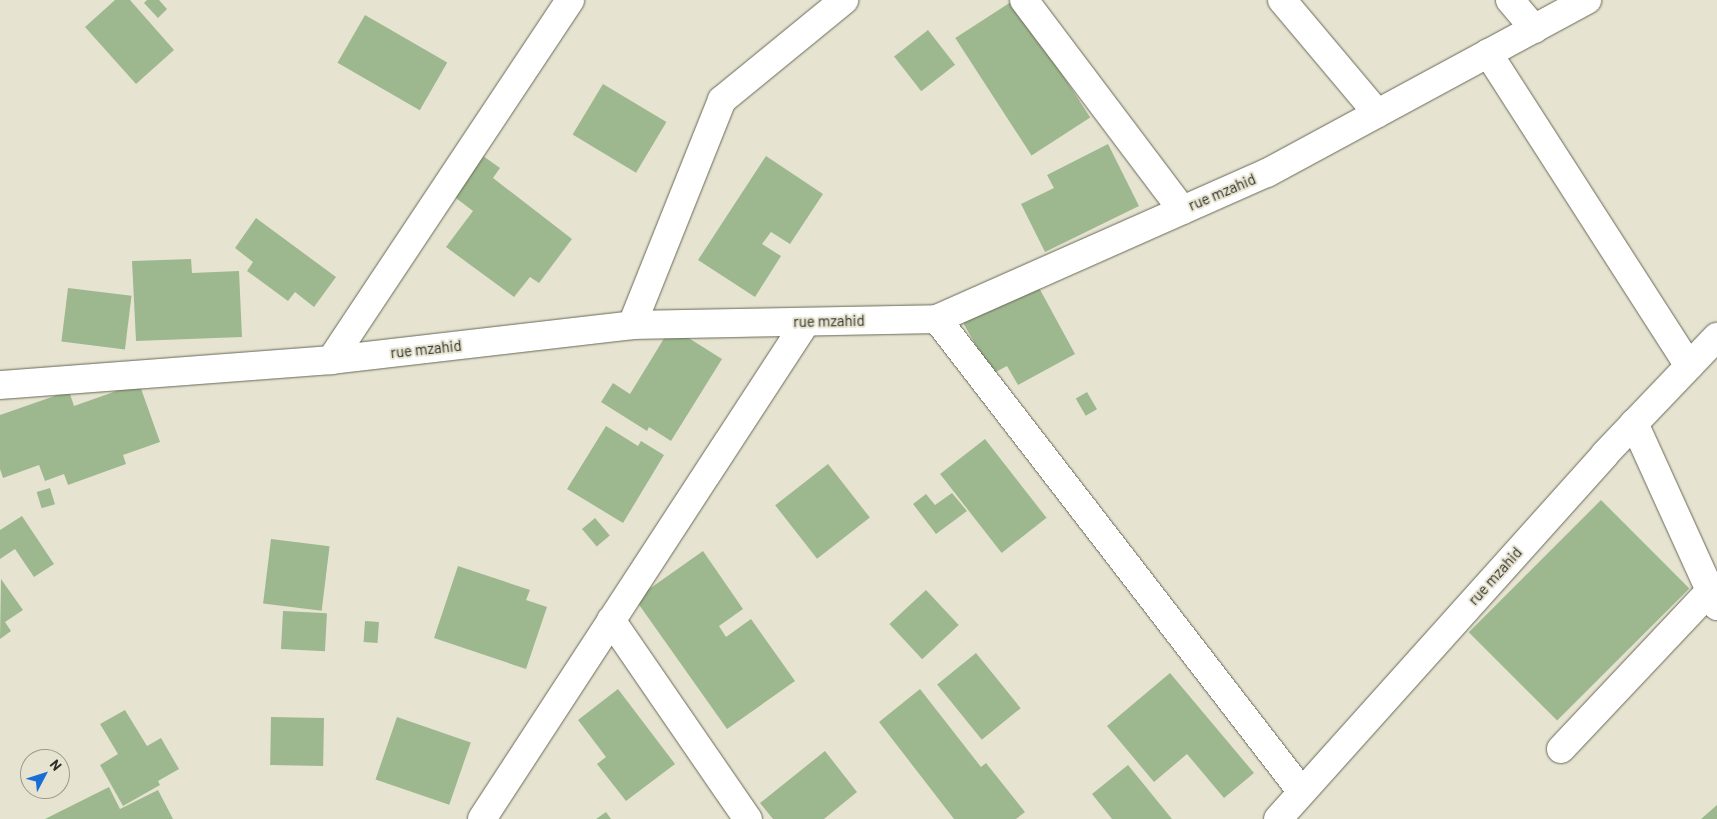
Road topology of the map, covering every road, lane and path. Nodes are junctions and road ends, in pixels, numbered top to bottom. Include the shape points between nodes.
1 (570, 0) edge
2 (844, 0) edge
3 (1024, 0) edge
4 (1282, 0) edge
5 (1510, 0) edge
6 (1587, 0) edge
7 (1534, 29) junction
8 (1488, 53) junction
9 (1377, 113) junction
10 (1182, 210) junction
11 (937, 319) junction
12 (806, 322) junction
13 (632, 325) junction
14 (1717, 337) edge
15 (331, 360) junction
16 (1689, 366) junction
17 (0, 385) edge
18 (1634, 423) junction
19 (1714, 598) edge
20 (610, 620) junction
21 (1561, 749) dead end
22 (1302, 792) junction
23 (482, 819) edge
24 (748, 819) edge
25 (1278, 819) edge

1 - 15 street
2 - 13 street via 722,100
3 - 10 street
4 - 9 street
5 - 7 street
6 - 7 street, rue mzahid
7 - 8 street, rue mzahid
8 - 9 street, rue mzahid
8 - 16 street
9 - 10 street, rue mzahid via 1267,173
10 - 11 street, rue mzahid
11 - 12 street, rue mzahid
11 - 22 street
12 - 13 street, rue mzahid
12 - 20 street
13 - 15 street, rue mzahid
14 - 16 street, rue mzahid
15 - 17 street, rue mzahid
16 - 18 street, rue mzahid
18 - 19 street
18 - 22 street, rue mzahid
19 - 21 street
20 - 23 street
20 - 24 street
22 - 25 street, rue mzahid

